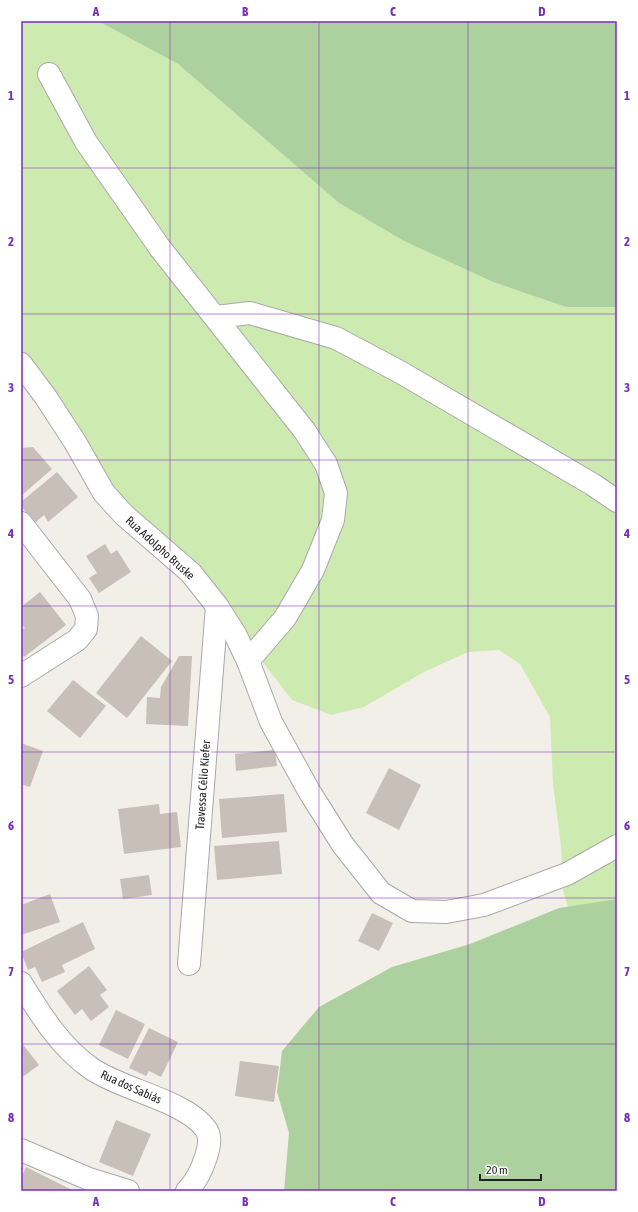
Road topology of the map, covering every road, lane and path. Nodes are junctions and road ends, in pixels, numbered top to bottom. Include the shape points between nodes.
1 (50, 74) dead end
2 (216, 318) junction
3 (21, 364) edge
4 (617, 501) edge
5 (21, 523) edge
6 (217, 606) junction
7 (248, 661) junction
8 (21, 676) edge
9 (617, 846) edge
10 (189, 964) dead end
11 (21, 983) edge
12 (21, 1150) edge
13 (128, 1191) edge
14 (187, 1191) edge

1 - 2 street via 86,142 160,248
2 - 4 street via 250,313 336,338 400,372
2 - 7 street via 304,430 326,464 336,493 332,520 313,570 285,618
3 - 6 street, Rua Adolpho Bruske via 75,442 104,493 124,515 191,574
5 - 8 street via 80,599 87,616 86,629 77,640
6 - 7 street, Rua Adolpho Bruske
6 - 10 street, Travessa Célio Kiefer
7 - 9 street, Rua Adolpho Bruske via 271,722 309,791 343,845 381,893 412,911 446,912 484,905 567,874
11 - 14 street, Rua dos Sabiás via 58,1038 92,1069 120,1084 184,1110 206,1128 210,1144 202,1168
12 - 13 street via 88,1179

